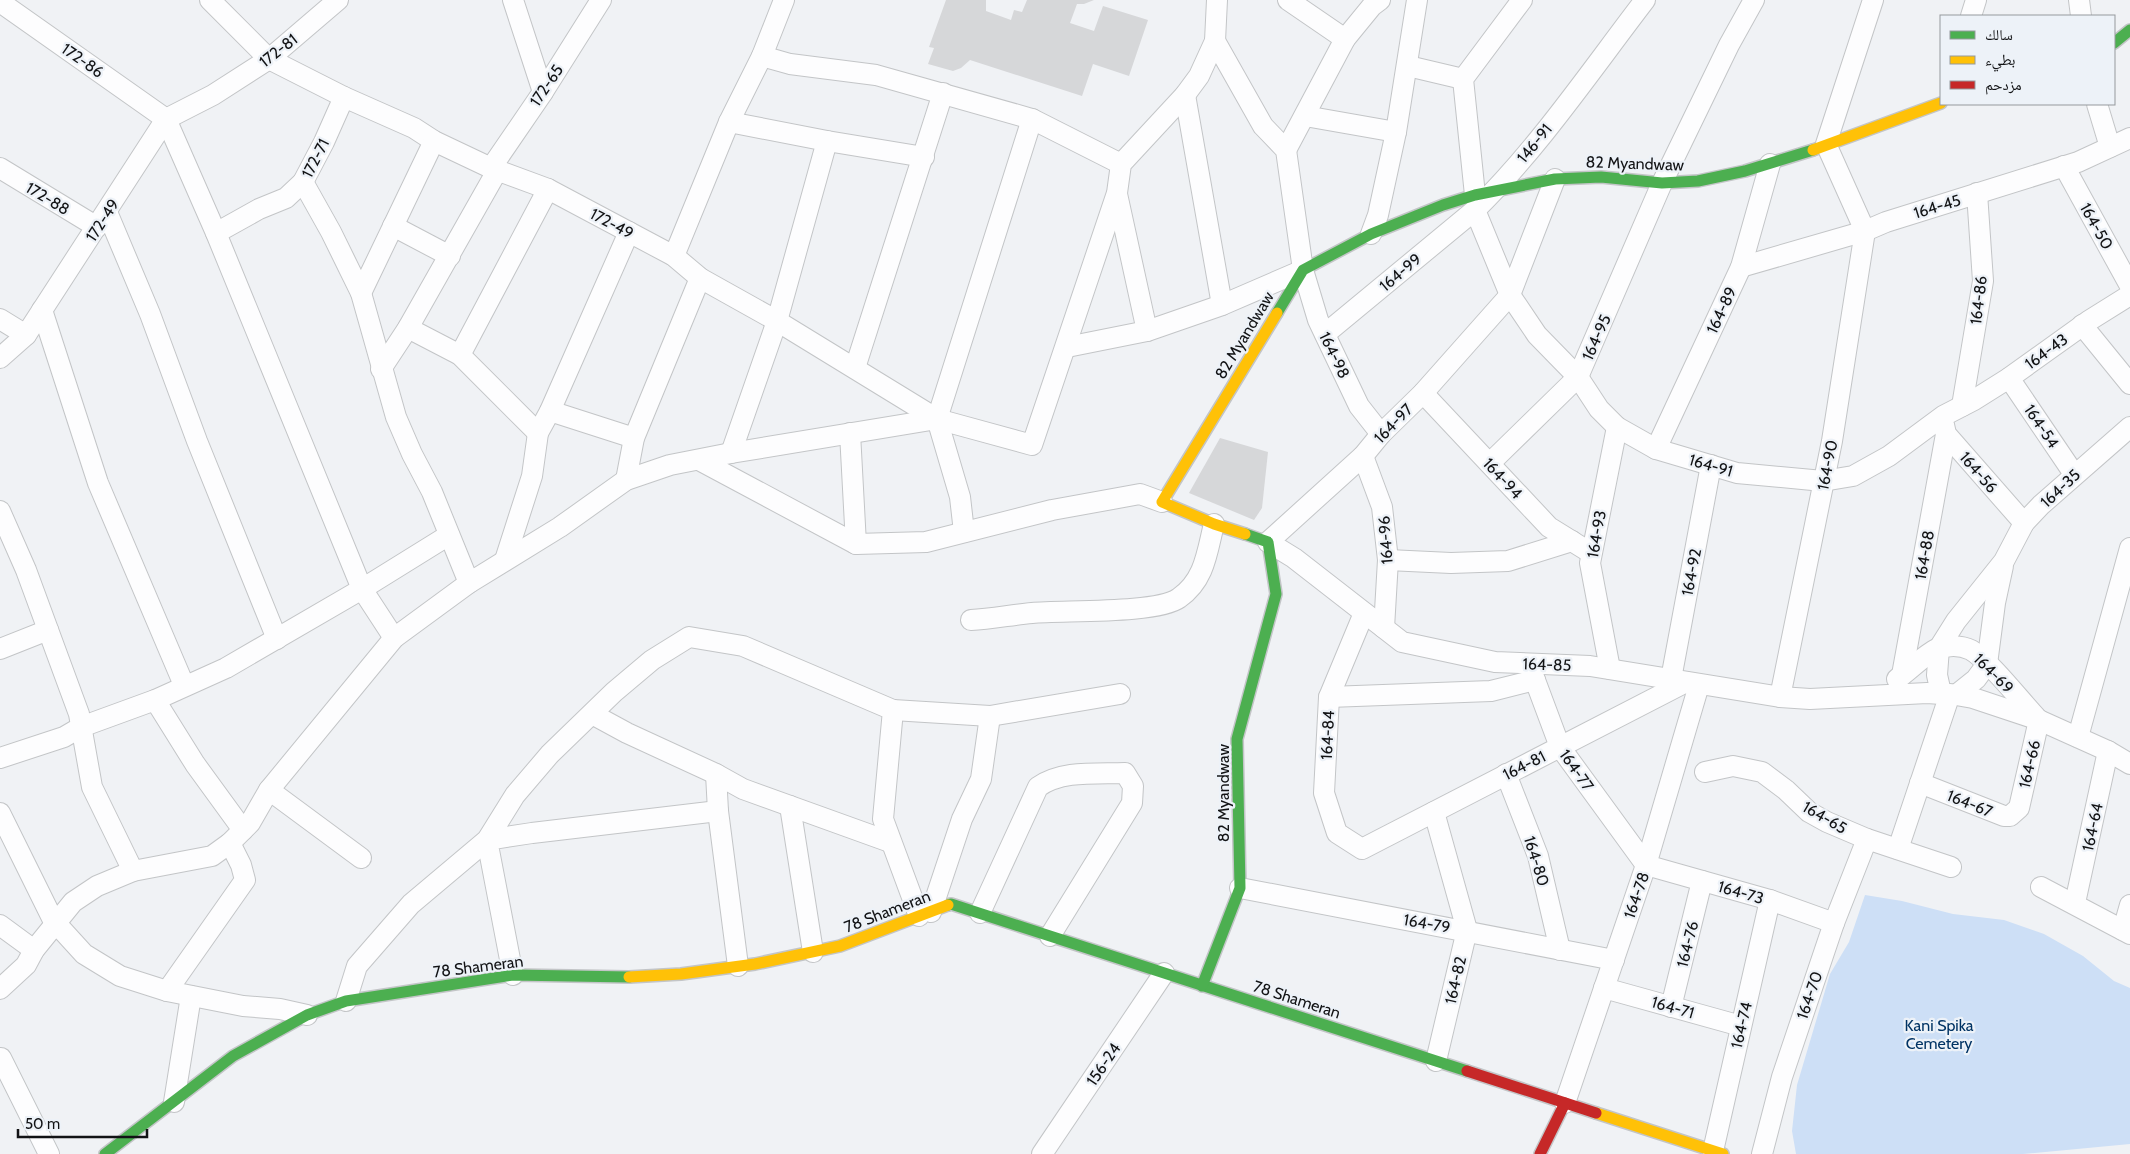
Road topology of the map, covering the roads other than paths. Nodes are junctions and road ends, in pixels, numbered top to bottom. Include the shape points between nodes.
1 (210, 0) edge
2 (338, 0) edge
3 (513, 0) edge
4 (600, 0) edge
5 (784, 0) edge
6 (1217, 0) edge
7 (1288, 0) edge
8 (1380, 0) edge
9 (1417, 0) edge
10 (1522, 0) edge
11 (1645, 0) edge
12 (1754, 0) edge
13 (1873, 0) edge
14 (1976, 0) edge
15 (2079, 0) edge
16 (0, 2) edge
17 (1971, 15) edge
18 (2081, 15) edge
19 (2130, 30) edge
20 (1345, 39) junction
21 (1214, 41) junction
22 (2115, 42) edge
23 (762, 56) junction
24 (269, 59) junction
25 (1408, 66) junction
26 (1463, 79) junction
27 (543, 92) junction
28 (943, 93) junction
29 (1185, 94) junction
30 (344, 96) junction
31 (1940, 103) edge
32 (2097, 105) edge
33 (1305, 116) junction
34 (166, 119) junction
35 (1032, 119) junction
36 (728, 122) junction
37 (1396, 132) junction
38 (2130, 138) edge
39 (434, 141) junction
40 (827, 141) junction
41 (1826, 144) junction
42 (2110, 147) junction
43 (1286, 150) junction
44 (924, 156) junction
45 (1121, 164) junction
46 (1770, 164) junction
47 (2064, 166) junction
48 (0, 168) edge
49 (494, 170) junction
50 (1555, 179) junction
51 (303, 182) junction
52 (1662, 184) junction
53 (548, 189) junction
54 (1495, 190) junction
55 (1117, 193) junction
56 (1977, 193) junction
57 (1475, 203) junction
58 (102, 220) junction
59 (393, 226) junction
60 (1865, 231) junction
61 (216, 232) junction
62 (629, 232) junction
63 (1371, 234) junction
64 (450, 256) junction
65 (674, 256) junction
66 (1741, 267) junction
67 (1304, 270) junction
68 (700, 278) junction
69 (2130, 286) edge
70 (361, 293) junction
71 (1510, 295) junction
72 (2130, 295) edge
73 (1222, 305) junction
74 (42, 310) junction
75 (0, 319) edge
76 (777, 321) junction
77 (2082, 325) junction
78 (408, 328) junction
79 (1146, 331) junction
80 (1325, 334) junction
81 (26, 335) junction
82 (1067, 347) junction
83 (460, 355) junction
84 (0, 358) edge
85 (855, 368) junction
86 (381, 369) junction
87 (1578, 377) junction
88 (2010, 378) junction
89 (2130, 384) edge
90 (1423, 393) junction
91 (1962, 406) junction
92 (550, 411) junction
93 (937, 420) junction
94 (1944, 425) junction
95 (2130, 427) edge
96 (1617, 428) junction
97 (538, 432) junction
98 (850, 433) junction
99 (1381, 434) junction
100 (634, 438) junction
101 (1656, 449) junction
102 (731, 453) junction
103 (1363, 456) junction
104 (699, 460) junction
105 (1490, 463) junction
106 (1711, 465) junction
107 (2074, 474) junction
108 (626, 480) junction
109 (1824, 481) junction
110 (1162, 502) junction
111 (0, 511) edge
112 (2024, 523) junction
113 (1214, 524) junction
114 (964, 532) junction
115 (449, 535) junction
116 (1572, 541) junction
117 (1268, 542) junction
118 (856, 544) junction
119 (2130, 548) edge
120 (1591, 553) junction
121 (506, 560) junction
122 (1388, 560) junction
123 (2004, 561) junction
124 (469, 583) junction
125 (362, 589) junction
126 (1364, 613) junction
127 (971, 620) dead end
128 (1384, 628) junction
129 (48, 630) junction
130 (277, 638) junction
131 (394, 638) junction
132 (1939, 648) junction
133 (0, 649) edge
134 (1987, 664) junction
135 (1610, 669) junction
136 (1532, 672) junction
137 (1902, 675) junction
138 (1686, 682) junction
139 (184, 685) junction
140 (1120, 694) dead end
141 (1949, 694) junction
142 (1329, 697) junction
143 (1780, 697) junction
144 (1858, 697) junction
145 (156, 700) junction
146 (893, 710) junction
147 (592, 714) junction
148 (990, 716) junction
149 (2039, 720) junction
150 (81, 728) junction
151 (2078, 737) junction
152 (1560, 747) junction
153 (2108, 751) junction
154 (0, 758) edge
155 (2130, 764) edge
156 (1705, 772) dead end
157 (716, 774) junction
158 (1506, 774) junction
159 (1920, 783) junction
160 (269, 790) junction
161 (790, 806) junction
162 (2019, 808) joint
163 (718, 811) junction
164 (0, 812) edge
165 (1434, 812) junction
166 (236, 836) junction
167 (1867, 839) junction
168 (487, 840) junction
169 (890, 842) junction
170 (1362, 849) joint
171 (1898, 849) junction
172 (361, 858) dead end
173 (1646, 865) junction
174 (1951, 867) dead end
175 (133, 870) junction
176 (1702, 881) junction
177 (2041, 887) dead end
178 (1240, 888) junction
179 (1770, 900) junction
180 (2075, 904) junction
181 (2130, 904) edge
182 (925, 914) junction
183 (980, 914) junction
184 (1834, 923) junction
185 (56, 924) junction
186 (0, 925) edge
187 (1467, 930) junction
188 (2126, 932) edge
189 (1050, 936) junction
190 (34, 950) junction
191 (1560, 950) junction
192 (813, 952) junction
193 (1614, 960) junction
194 (738, 966) junction
195 (1164, 973) junction
196 (513, 975) junction
197 (1202, 986) junction
198 (1604, 988) junction
199 (0, 989) edge
200 (167, 991) junction
201 (192, 996) junction
202 (346, 1001) junction
203 (1671, 1007) junction
204 (307, 1015) junction
205 (1741, 1026) junction
206 (1, 1058) edge
207 (1436, 1061) junction
208 (174, 1102) junction
209 (1565, 1103) junction
210 (1718, 1152) edge
211 (48, 1154) edge
212 (105, 1154) edge
213 (1042, 1154) edge
214 (1540, 1154) edge
215 (1762, 1154) edge

1 - 24 street, 172-49
2 - 24 street, 172-81
3 - 27 street
4 - 27 street, 172-65
5 - 23 street
6 - 21 street
7 - 20 street
8 - 20 street
9 - 25 street
10 - 26 street
11 - 54 street, 146-91
12 - 52 street, 164-95
13 - 41 street
14 - 17 street
15 - 18 street
16 - 34 street, 172-86
19 - 22 street
20 - 33 street
21 - 29 street via 1199,76
21 - 43 street via 1263,126
23 - 28 street via 790,64 876,75
23 - 36 street
24 - 30 street, 172-49
24 - 34 street, 172-81 via 213,95
25 - 26 street
25 - 37 street
26 - 57 street
27 - 49 street, 172-65
28 - 35 street
28 - 44 street
29 - 45 street
29 - 73 street
30 - 39 street, 172-49 via 414,128
30 - 51 street, 172-71
31 - 41 street, 82 Myandwaw
32 - 42 street
33 - 37 street
33 - 43 street
34 - 58 street, 172-49
34 - 61 street
35 - 45 street
35 - 93 street
36 - 40 street
36 - 65 street
37 - 63 street
38 - 42 street, 164-45
39 - 49 street, 172-49
39 - 59 street
40 - 44 street
40 - 76 street
41 - 46 street, 82 Myandwaw
41 - 60 street
42 - 47 street, 164-45
43 - 67 street, 164-98
44 - 85 street
45 - 55 street
46 - 52 street, 82 Myandwaw via 1698,181
46 - 66 street, 164-89
47 - 56 street, 164-45
47 - 69 street, 164-50
48 - 58 street, 172-88
49 - 53 street, 172-49
49 - 64 street, 172-65
50 - 52 street, 82 Myandwaw via 1601,177
50 - 54 street, 82 Myandwaw
50 - 71 street
51 - 61 street, 172-71 via 286,198
51 - 70 street
52 - 87 street, 164-95
53 - 62 street, 172-49
53 - 83 street
54 - 57 street, 146-91
55 - 79 street
55 - 82 street
56 - 60 street, 164-45
56 - 91 street, 164-86 via 1983,281
57 - 63 street via 1443,206
57 - 71 street
57 - 80 street, 164-99
58 - 74 street, 172-49
58 - 130 street via 150,314 197,441
59 - 64 street
59 - 70 street
60 - 66 street, 164-45
60 - 109 street, 164-90
61 - 125 street
62 - 65 street, 172-49
62 - 92 street
63 - 67 street
64 - 78 street, 172-65
65 - 68 street, 172-49
66 - 101 street, 164-89
67 - 73 street
67 - 80 street, 164-98
67 - 110 street, 82 Myandwaw
68 - 76 street, 172-49
68 - 100 street
70 - 86 street
71 - 87 street, 164-91 via 1537,335
71 - 90 street, 164-97
72 - 77 street, 164-43
73 - 79 street
74 - 81 street, 172-49
74 - 139 street via 98,483
75 - 81 street
76 - 85 street, 172-49
76 - 102 street
77 - 88 street, 164-43
77 - 89 street
78 - 83 street
78 - 86 street, 172-65
79 - 82 street
80 - 99 street, 164-98 via 1359,406
81 - 84 street, 172-49
82 - 93 street via 1032,445
83 - 97 street
85 - 93 street, 172-49
86 - 115 street via 396,417
87 - 96 street, 164-91 via 1599,410
87 - 105 street, 164-95
88 - 91 street, 164-43
88 - 107 street, 164-54
90 - 99 street, 164-97
90 - 105 street, 164-94
91 - 94 street, 164-91
92 - 97 street
92 - 100 street
93 - 98 street
93 - 114 street via 960,497
94 - 109 street, 164-91 via 1853,476
94 - 112 street, 164-56
94 - 137 street, 164-88
95 - 107 street, 164-35
96 - 101 street, 164-91
96 - 120 street, 164-93
97 - 121 street via 532,476
98 - 102 street
98 - 118 street
99 - 103 street, 164-97
100 - 108 street
101 - 106 street, 164-91
102 - 104 street
103 - 117 street, 164-97
103 - 122 street, 164-96 via 1382,507
104 - 108 street via 670,465
104 - 118 street
105 - 116 street, 164-94 via 1549,527
106 - 109 street, 164-91 via 1737,473
106 - 138 street, 164-92
107 - 112 street, 164-35
108 - 121 street
109 - 143 street, 164-90
110 - 113 street
110 - 114 street via 1140,494 1052,510
111 - 129 street
112 - 123 street, 164-35
113 - 117 street
113 - 127 street via 1201,574 1179,598 1162,605
114 - 118 street via 926,542
115 - 124 street
115 - 125 street
116 - 120 street, 164-94
116 - 122 street, 164-93 via 1508,561
117 - 126 street, 164-85 via 1294,558
117 - 178 street, 82 Myandwaw via 1276,594 1238,739
119 - 151 street
120 - 135 street, 164-93 via 1590,563
121 - 124 street
122 - 128 street, 164-96
123 - 132 street, 164-35 via 1956,621
123 - 134 street, 164-35
124 - 131 street
125 - 130 street
125 - 131 street
126 - 128 street, 164-85
126 - 142 street, 164-84
128 - 136 street, 164-85 via 1402,642
129 - 133 street
129 - 150 street via 79,714
130 - 139 street via 226,668
131 - 160 street
132 - 134 street, 164-69 via 1964,648
132 - 137 street, 164-85
132 - 141 street, 164-35 via 1937,675
134 - 141 street via 1976,679
134 - 149 street, 164-69
135 - 136 street, 164-85 via 1590,666
135 - 138 street, 164-85
136 - 142 street via 1491,691
136 - 152 street, 164-77
137 - 144 street, 164-85
138 - 143 street, 164-85
138 - 152 street, 164-81
138 - 173 street, 164-78
139 - 145 street
140 - 148 street
141 - 144 street, 164-85
141 - 149 street, 164-69 via 1973,698
141 - 159 street
142 - 170 street, 164-84 via 1324,793 1337,833
143 - 144 street, 164-85
145 - 150 street
145 - 166 street
146 - 147 street via 743,646 689,637 652,660
146 - 148 street
146 - 169 street via 883,819
147 - 157 street
147 - 168 street via 550,754 515,795
148 - 182 street via 981,778
149 - 151 street, 164-69
149 - 162 street, 164-66
150 - 154 street via 64,737
150 - 175 street via 92,787
151 - 153 street, 164-69
152 - 158 street, 164-81
152 - 173 street, 164-77
153 - 155 street, 164-69
153 - 180 street, 164-64
156 - 167 street, 164-65 via 1733,766 1762,772 1809,812
157 - 161 street via 743,789
157 - 163 street
158 - 165 street, 164-81
158 - 191 street, 164-80 via 1538,856
159 - 162 street, 164-67 via 2004,816 2010,816
159 - 171 street
160 - 166 street via 250,823
160 - 172 street
161 - 169 street
161 - 192 street
163 - 168 street
163 - 194 street
164 - 185 street
165 - 170 street, 164-81
165 - 187 street, 164-82
166 - 175 street via 212,856
166 - 200 street via 245,880
167 - 171 street, 164-65
167 - 184 street, 164-70
168 - 196 street
168 - 202 street via 411,904 357,966
169 - 182 street
171 - 174 street, 164-65
173 - 176 street, 164-73
173 - 193 street, 164-78
175 - 185 street via 97,886 73,902
176 - 179 street, 164-73
176 - 203 street, 164-76
177 - 180 street
178 - 187 street, 164-79
178 - 197 street, 82 Myandwaw
179 - 184 street, 164-73
179 - 205 street, 164-74
180 - 188 street
181 - 188 street
182 - 183 street, 78 Shameran via 951,904
182 - 192 street, 78 Shameran via 840,946
183 - 189 street, 78 Shameran
183 - 189 street via 1038,786 1060,776 1125,773 1133,786 1132,803
184 - 215 street, 164-70 via 1782,1077
185 - 190 street
185 - 200 street via 84,954 120,976
186 - 190 street
187 - 191 street, 164-79
187 - 207 street, 164-82
189 - 195 street, 78 Shameran
190 - 199 street via 26,965
191 - 193 street, 164-79
192 - 194 street, 78 Shameran
193 - 198 street, 164-78
194 - 196 street, 78 Shameran via 634,977
195 - 197 street, 78 Shameran
195 - 213 street, 156-24
196 - 202 street, 78 Shameran
197 - 207 street, 78 Shameran
198 - 203 street, 164-71
198 - 209 street, 164-78
200 - 201 street
201 - 204 street
201 - 208 street
202 - 204 street, 78 Shameran
203 - 205 street, 164-71
204 - 208 street, 78 Shameran via 233,1056
205 - 210 street, 164-74
206 - 211 street
207 - 209 street, 78 Shameran
208 - 212 street, 78 Shameran
209 - 210 street, 78 Shameran
209 - 214 street

